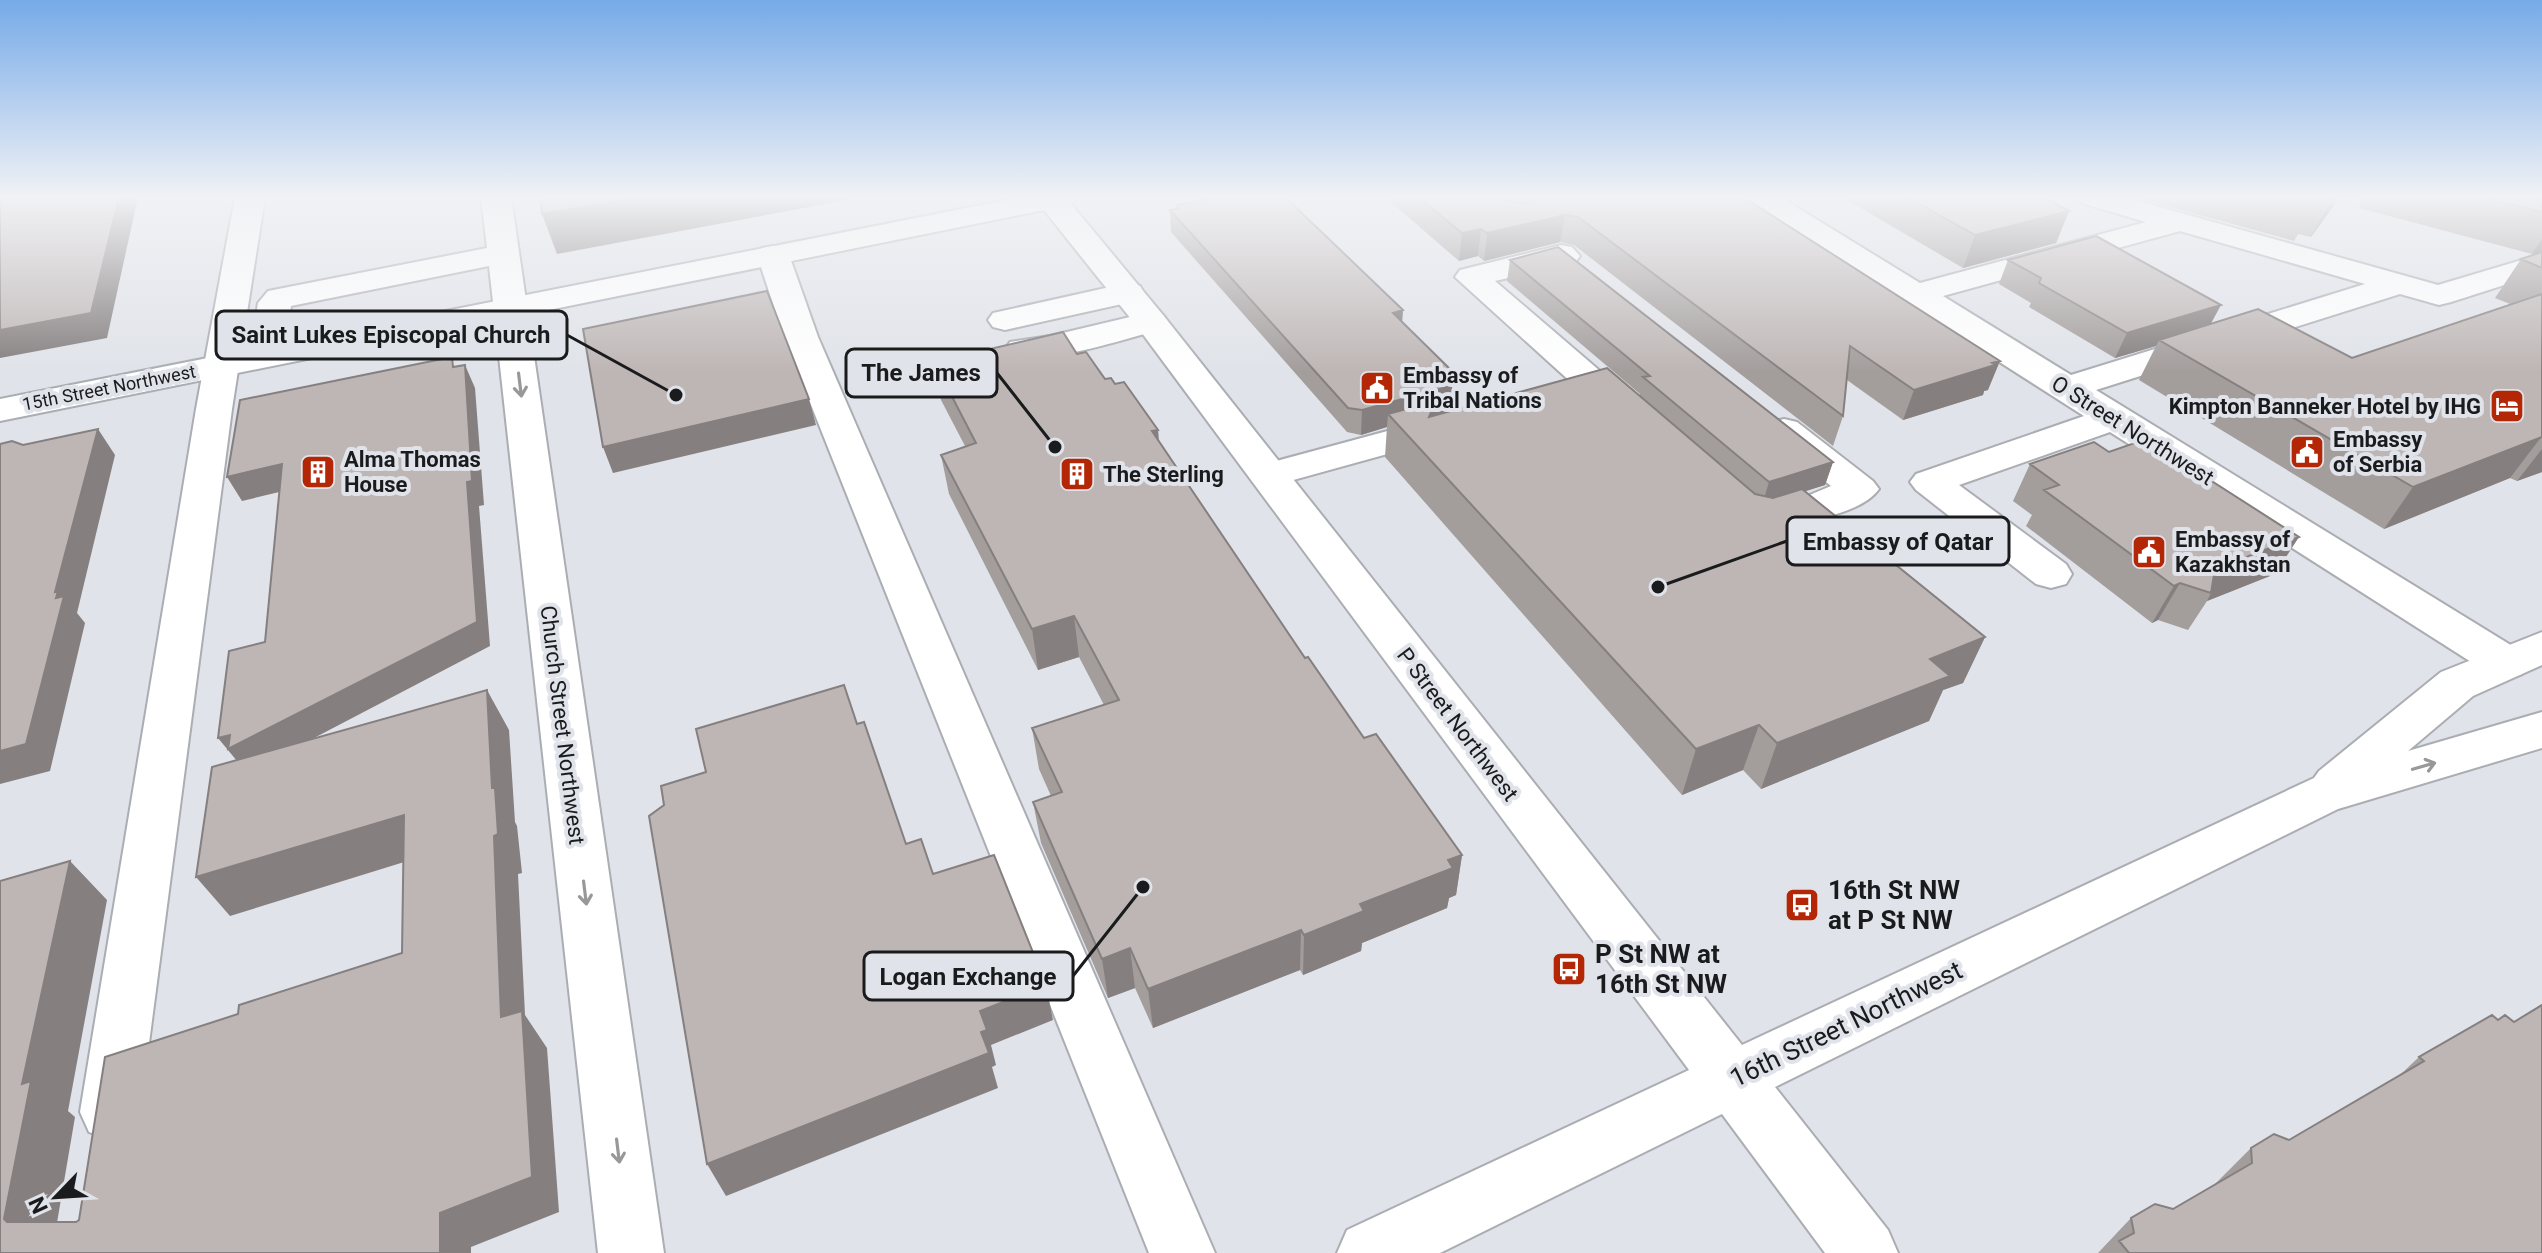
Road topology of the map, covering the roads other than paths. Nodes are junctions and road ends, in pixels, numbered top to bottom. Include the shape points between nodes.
1 (248, 255) edge
2 (496, 255) edge
3 (503, 255) edge
4 (771, 255) edge
5 (773, 255) edge
6 (1099, 255) edge
7 (1555, 255) edge
8 (1563, 255) edge
9 (1853, 255) edge
10 (2057, 255) edge
11 (2295, 255) edge
12 (2542, 263) edge
13 (1586, 273) edge
14 (2396, 285) junction
15 (1915, 294) junction
16 (1139, 307) junction
17 (510, 308) junction
18 (1014, 334) dead end
19 (245, 361) junction
20 (1595, 385) junction
21 (2066, 388) junction
22 (1549, 397) edge
23 (0, 410) edge
24 (1760, 411) edge
25 (1474, 418) edge
26 (2115, 418) junction
27 (1653, 436) edge
28 (1268, 475) junction
29 (1813, 518) edge
30 (2051, 574) dead end
31 (2542, 622) edge
32 (2524, 655) edge
33 (2542, 730) edge
34 (2322, 795) junction
35 (1732, 1079) junction
36 (102, 1159) edge
37 (631, 1253) edge
38 (1182, 1253) edge
39 (1370, 1253) edge
40 (1865, 1253) edge

1 - 19 main road
2 - 19 main road via 280,298
3 - 17 main road, Church Street Northwest
4 - 17 main road, 15th Street Northwest
5 - 38 main road via 801,337
6 - 16 main road, P Street Northwest
7 - 20 main road via 1471,277
8 - 13 main road
9 - 15 main road, O Street Northwest
10 - 15 main road
11 - 14 main road
12 - 14 main road via 2439,295
14 - 21 main road
15 - 21 main road, O Street Northwest
16 - 18 main road via 1050,346
16 - 28 main road, P Street Northwest
17 - 19 main road, 15th Street Northwest
17 -> 37 main road, Church Street Northwest
19 - 23 main road, 15th Street Northwest
19 - 36 main road
20 - 22 main road
20 - 27 main road
21 - 26 main road, O Street Northwest
24 - 29 main road via 1859,489
25 - 28 main road
26 - 30 main road via 1930,482
26 - 32 main road, O Street Northwest
28 - 35 main road, P Street Northwest
31 - 32 main road, 16th Street Northwest
32 - 34 main road, 16th Street Northwest via 2457,684
34 -> 33 main road, 16th Street Northwest
34 - 35 main road, 16th Street Northwest
35 - 39 main road, 16th Street Northwest
35 - 40 main road, P Street Northwest

